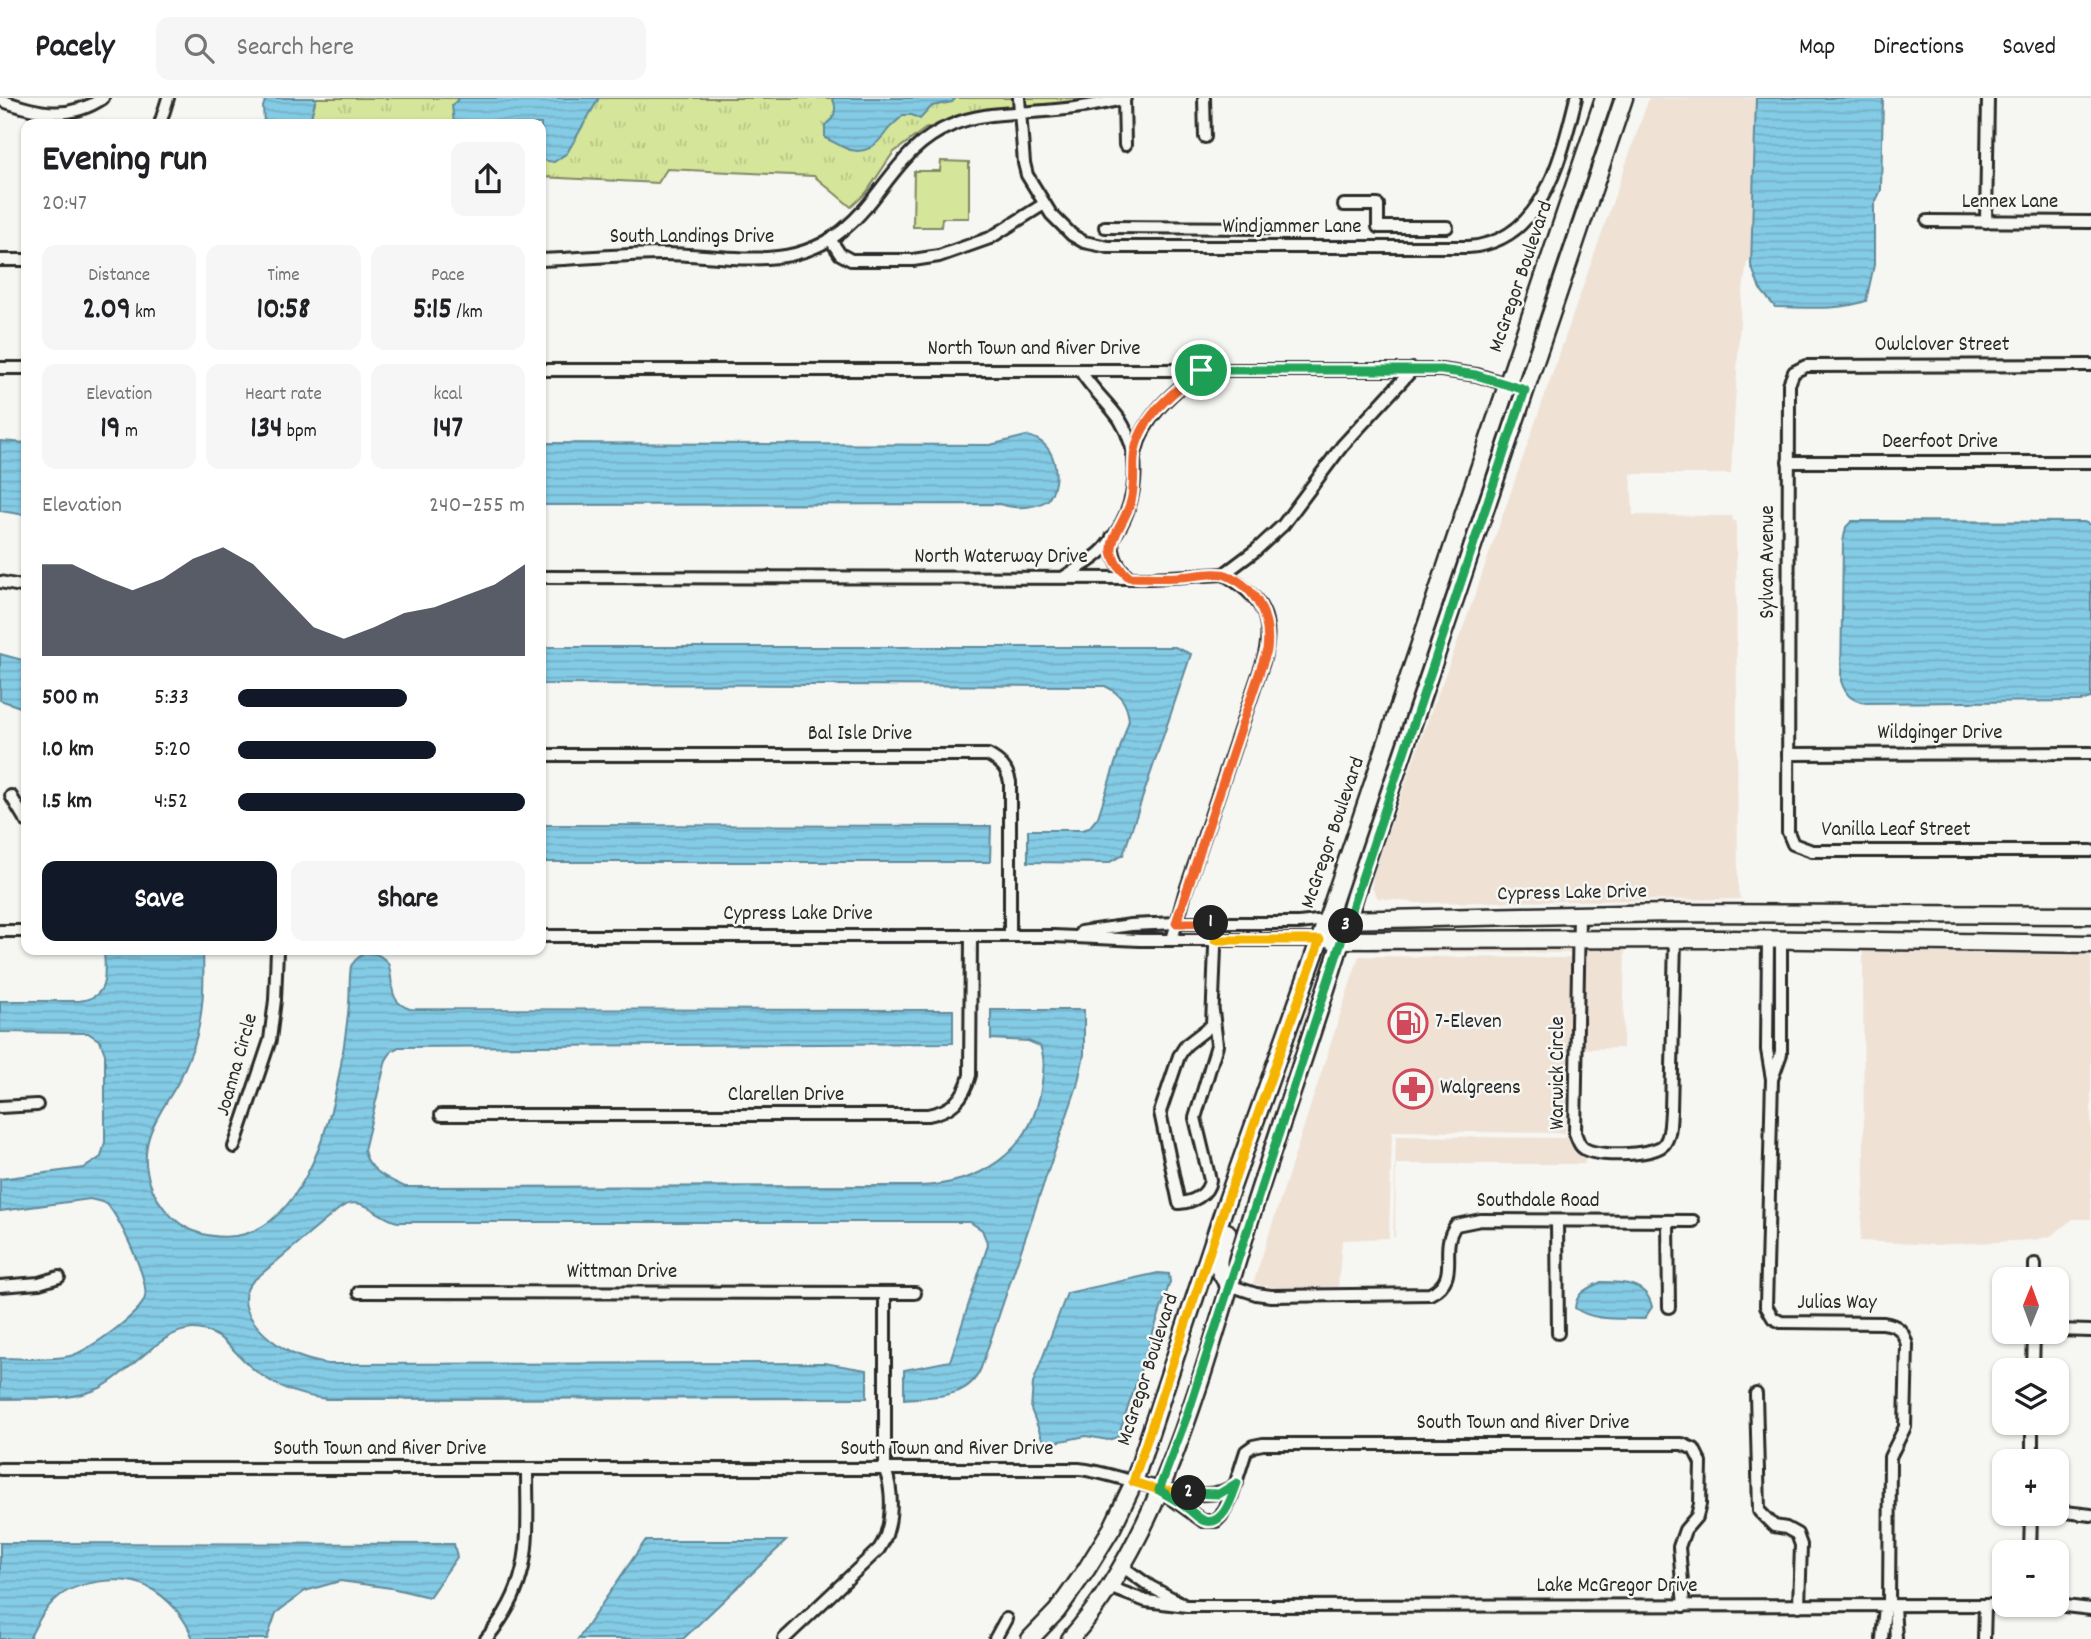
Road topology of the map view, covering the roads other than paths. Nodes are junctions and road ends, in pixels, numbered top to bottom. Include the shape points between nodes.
1 (103, 98) edge
2 (168, 98) edge
3 (1019, 98) edge
4 (1124, 98) edge
5 (1205, 98) edge
6 (1576, 98) edge
7 (1604, 98) edge
8 (1624, 98) edge
9 (1988, 98) edge
10 (0, 100) edge
11 (1020, 113) junction
12 (57, 119) edge
13 (162, 119) edge
14 (1205, 137) dead end
15 (1125, 145) dead end
16 (1044, 204) junction
17 (1344, 205) dead end
18 (1928, 221) dead end
19 (1986, 222) junction
20 (2091, 222) edge
21 (1105, 227) dead end
22 (1378, 227) junction
23 (1447, 227) dead end
24 (1221, 228) junction
25 (1267, 228) dead end
26 (830, 239) junction
27 (1222, 247) junction
28 (1378, 247) junction
29 (0, 260) edge
30 (21, 260) edge
31 (546, 260) edge
32 (2091, 365) edge
33 (0, 368) edge
34 (21, 368) edge
35 (1413, 369) junction
36 (546, 370) edge
37 (1080, 370) junction
38 (1201, 370) junction
39 (1794, 372) joint
40 (1508, 384) junction
41 (1525, 390) junction
42 (1134, 458) junction
43 (1788, 462) junction
44 (2091, 462) edge
45 (1112, 537) junction
46 (1224, 574) junction
47 (546, 577) edge
48 (1064, 577) junction
49 (1129, 577) junction
50 (0, 582) edge
51 (21, 586) edge
52 (1788, 754) junction
53 (2091, 754) edge
54 (546, 755) edge
55 (11, 796) dead end
56 (21, 813) edge
57 (2091, 850) edge
58 (1579, 915) junction
59 (1940, 915) junction
60 (2091, 915) edge
61 (1348, 919) junction
62 (1326, 920) junction
63 (1216, 922) junction
64 (1176, 923) junction
65 (0, 931) edge
66 (21, 931) edge
67 (546, 936) edge
68 (971, 936) junction
69 (1010, 936) junction
70 (1054, 936) junction
71 (1675, 939) junction
72 (1172, 940) junction
73 (1215, 940) junction
74 (1320, 940) junction
75 (1343, 940) junction
76 (1579, 940) junction
77 (1774, 940) junction
78 (1939, 941) junction
79 (2091, 944) edge
80 (277, 955) edge
81 (1213, 1011) junction
82 (37, 1105) dead end
83 (0, 1107) edge
84 (441, 1115) dead end
85 (234, 1147) dead end
86 (1243, 1158) junction
87 (1557, 1221) junction
88 (1668, 1221) junction
89 (1693, 1221) dead end
90 (59, 1277) dead end
91 (1229, 1285) junction
92 (0, 1286) edge
93 (359, 1292) dead end
94 (885, 1293) junction
95 (915, 1293) dead end
96 (1669, 1307) dead end
97 (2069, 1330) edge
98 (2091, 1331) edge
99 (1558, 1333) dead end
100 (1756, 1395) dead end
101 (0, 1469) edge
102 (527, 1470) junction
103 (885, 1470) junction
104 (1133, 1482) junction
105 (1237, 1483) junction
106 (1159, 1490) junction
107 (2069, 1512) edge
108 (2091, 1515) edge
109 (1123, 1567) junction
110 (1109, 1587) junction
111 (1186, 1606) junction
112 (1684, 1606) junction
113 (1799, 1606) junction
114 (1889, 1606) junction
115 (1985, 1606) junction
116 (1992, 1606) edge
117 (2069, 1606) edge
118 (2091, 1607) edge
119 (1006, 1619) dead end
120 (486, 1639) edge
121 (784, 1639) edge
122 (995, 1639) edge
123 (1030, 1639) edge
124 (1070, 1639) edge
125 (1882, 1639) edge
126 (1896, 1639) edge
127 (1984, 1639) edge

1 - 12 street
2 - 13 street
3 - 11 street, Windjammer Lane
4 - 11 street, South Landings Drive
4 - 15 street
5 - 14 street
6 - 28 street, Windjammer Lane via 1550,185 1513,231 1479,246
7 - 40 main road, McGregor Boulevard
8 - 41 main road, McGregor Boulevard
9 - 19 street
10 - 12 street
11 - 16 street, Windjammer Lane via 1024,163
11 - 26 street, South Landings Drive via 969,119 922,141 867,206
16 - 26 street via 990,238 926,259 851,260 840,254
16 - 27 street, Windjammer Lane via 1072,235 1096,246
17 - 22 street via 1378,205
18 - 19 street, Lennex Lane
19 - 20 street, Lennex Lane
21 - 24 street
22 - 23 street
22 - 28 street
24 - 25 street
24 - 27 street
26 - 31 street, South Landings Drive via 774,258 662,254
27 - 28 street, Windjammer Lane
29 - 30 street
32 - 39 street, Owlclover Street via 1806,366
33 - 34 street
35 - 38 street, North Town and River Drive
35 - 40 street, North Town and River Drive via 1454,371
35 - 46 street via 1342,446 1283,525
36 - 37 street, North Town and River Drive
37 - 38 street, North Town and River Drive
37 - 42 street via 1120,421
38 - 42 street via 1156,410
39 - 43 street, Sylvan Avenue via 1788,384
40 - 41 street, North Town and River Drive
40 - 62 main road, McGregor Boulevard
41 - 61 main road, McGregor Boulevard
42 - 45 street via 1131,500
43 - 44 street, Deerfoot Drive
43 - 52 street, Sylvan Avenue
45 - 48 street via 1097,555
45 - 49 street via 1119,568
46 - 49 street, North Waterway Drive
46 - 64 street via 1259,602 1269,638
47 - 48 street, North Waterway Drive
48 - 49 street, North Waterway Drive
50 - 51 street
52 - 53 street, Wildginger Drive
52 - 57 street, Vanilla Leaf Street via 1788,832 1793,844 1812,851
54 - 69 street, Bal Isle Drive via 988,755 1007,770 1010,782
55 - 56 street
58 - 59 main road, Cypress Lake Drive
58 - 61 main road, Cypress Lake Drive
58 - 76 street, Warwick Circle
59 - 60 main road, Cypress Lake Drive
59 - 78 main road
61 - 62 main road, Cypress Lake Drive
61 - 75 main road, McGregor Boulevard
62 - 63 street, Cypress Lake Drive
62 - 74 main road, McGregor Boulevard
63 - 64 street, Cypress Lake Drive
63 - 73 street
64 - 70 street, Cypress Lake Drive
64 - 72 street
65 - 66 street
67 - 68 street, Cypress Lake Drive
68 - 69 street, Cypress Lake Drive
68 - 84 street, Clarellen Drive via 970,1075 961,1098 940,1113
69 - 70 street, Cypress Lake Drive
70 - 72 street, Cypress Lake Drive
71 - 76 main road, Cypress Lake Drive
71 - 76 street, Warwick Circle via 1669,1134 1665,1144 1645,1153 1587,1151 1575,1133
71 - 77 main road, Cypress Lake Drive
72 - 73 street, Cypress Lake Drive
73 - 74 street, Cypress Lake Drive
73 - 81 street
74 - 75 main road, Cypress Lake Drive
74 - 86 main road, McGregor Boulevard
75 - 76 main road, Cypress Lake Drive
75 - 91 main road, McGregor Boulevard
77 - 78 main road, Cypress Lake Drive
77 - 114 street, Julias Way via 1767,1049 1772,1079 1765,1296 1768,1312 1781,1322 1893,1324 1904,1335 1905,1427 1890,1457
78 - 79 main road, Cypress Lake Drive
80 - 85 street, Joanna Circle via 270,1040
81 - 81 street via 1212,1025 1186,1045 1180,1056 1160,1112 1178,1203 1198,1198 1209,1186 1195,1118 1217,1045
82 - 83 street
86 - 91 main road via 1244,1175 1217,1265
86 - 104 main road, McGregor Boulevard
87 - 88 street, Southdale Road
87 - 91 street, Southdale Road via 1480,1220 1455,1225 1449,1234 1446,1281 1430,1294 1271,1296
87 - 99 street
88 - 89 street, Southdale Road
88 - 96 street
90 - 92 street
91 - 106 main road, McGregor Boulevard
93 - 94 street, Wittman Drive
94 - 95 street, Wittman Drive
94 - 103 street
97 - 98 street
100 - 113 street via 1759,1511 1774,1526 1797,1534 1801,1545
101 - 102 street, South Town and River Drive
102 - 103 street, South Town and River Drive
102 - 120 street via 523,1576
103 - 104 street, South Town and River Drive via 1079,1469
103 - 121 street via 890,1481 886,1538
104 - 106 street, South Town and River Drive
104 - 123 main road, McGregor Boulevard via 1086,1570
105 - 106 street, South Town and River Drive via 1219,1494
105 - 106 street via 1221,1516 1209,1522
105 - 112 street, South Town and River Drive via 1245,1451 1263,1444 1689,1446 1698,1453 1701,1470 1699,1510 1679,1547
106 - 109 main road, McGregor Boulevard
107 - 108 street
109 - 110 main road, McGregor Boulevard
109 - 111 street, Lake McGregor Drive
110 - 111 street, Lake McGregor Drive via 1146,1601
110 - 124 main road, McGregor Boulevard
111 - 112 street, Lake McGregor Drive
112 - 113 street, Lake McGregor Drive
113 - 114 street, Lake McGregor Drive
114 - 115 street, Lake McGregor Drive
114 - 125 street, Julias Way
114 - 126 street, Julias Way
115 - 116 street, Lake McGregor Drive
115 - 127 street
117 - 118 street
119 - 122 street

